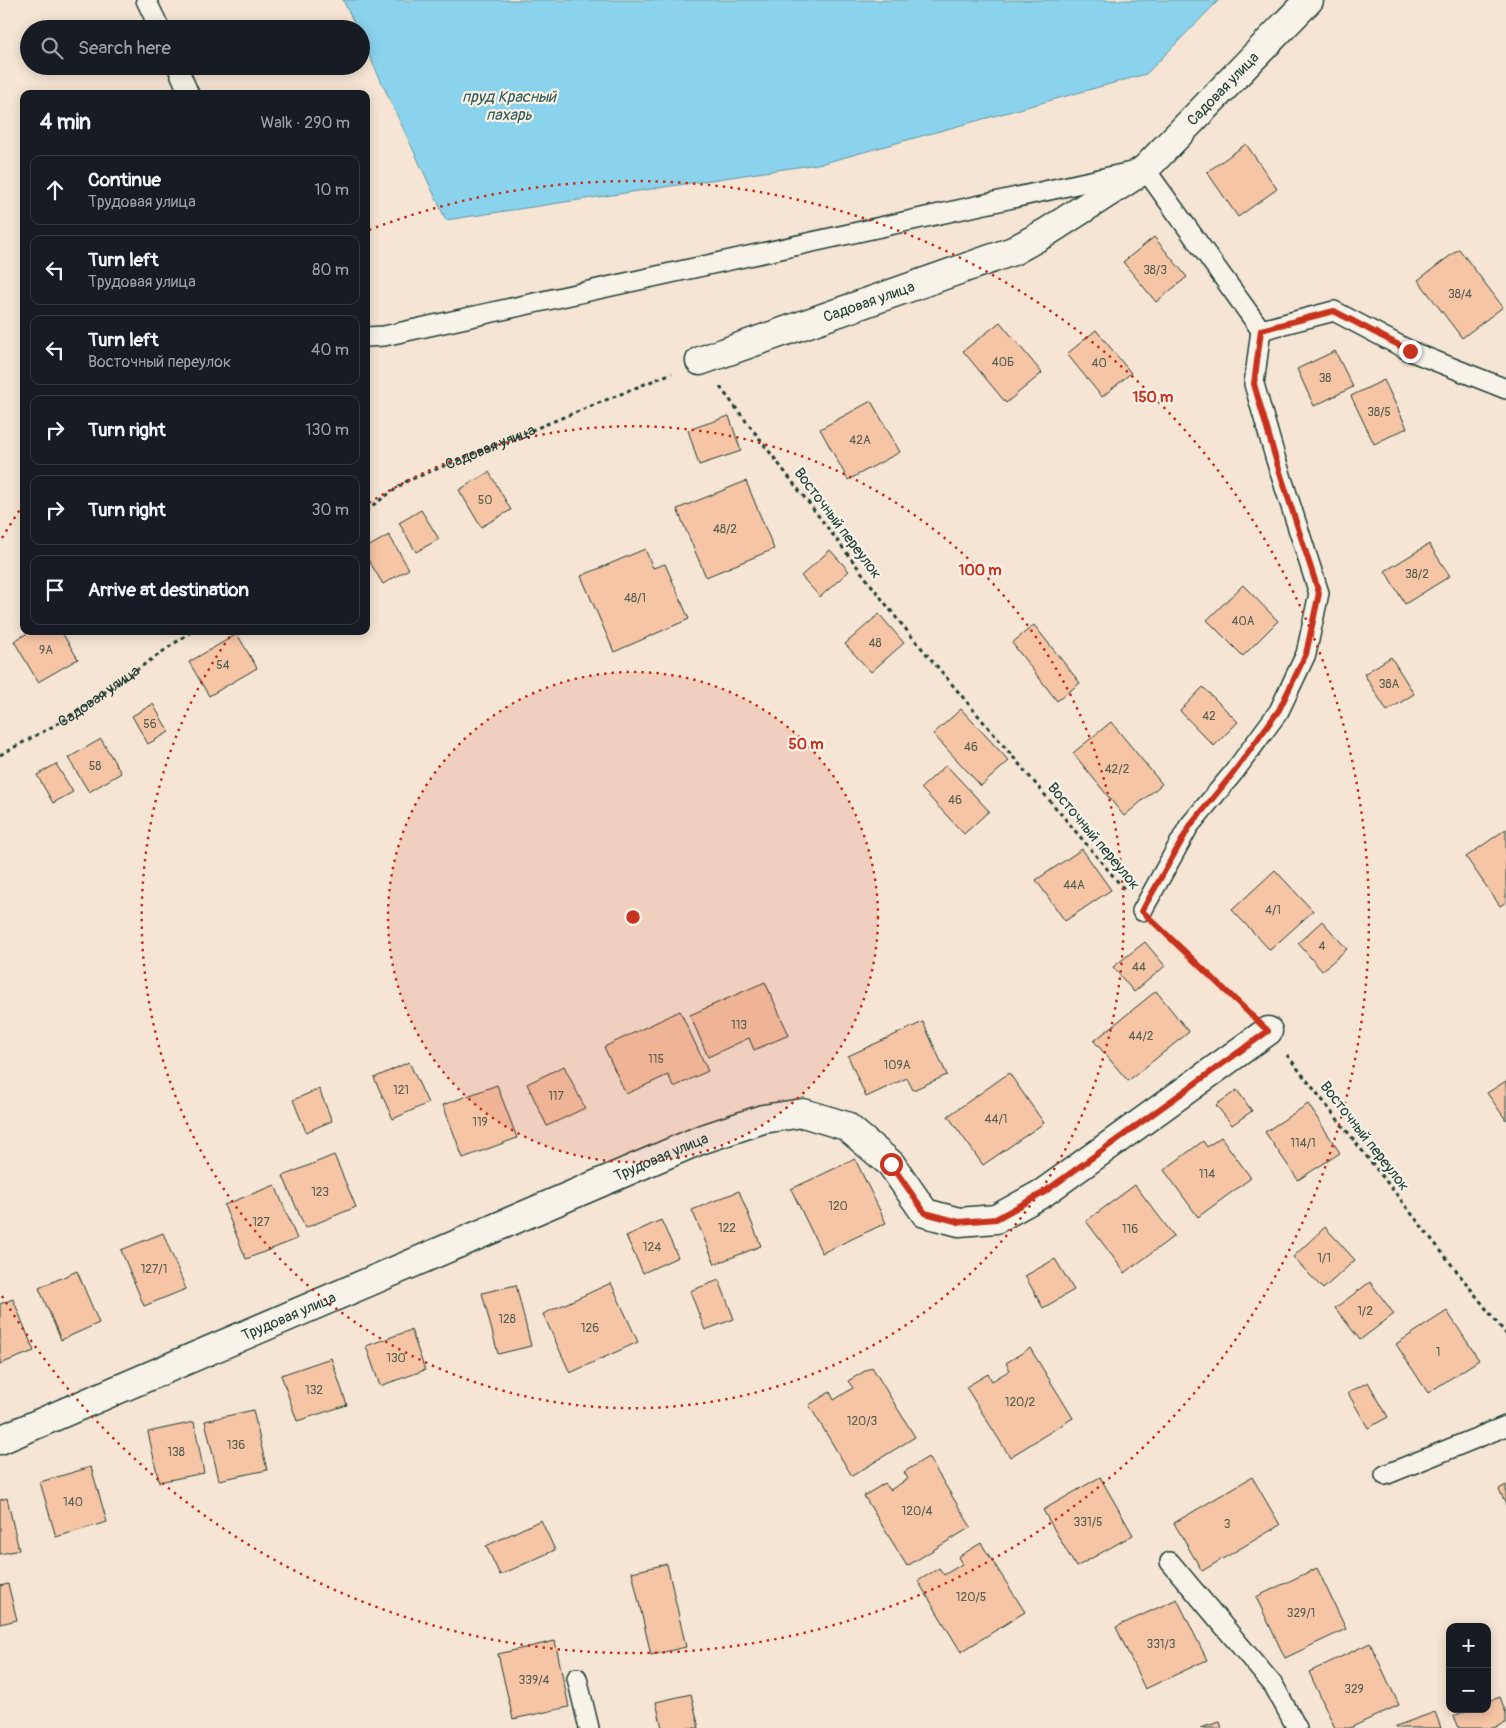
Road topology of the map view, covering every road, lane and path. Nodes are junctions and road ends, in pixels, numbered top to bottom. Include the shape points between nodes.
1 (146, 0) edge
2 (1309, 0) edge
3 (156, 20) edge
4 (181, 75) edge
5 (187, 90) edge
6 (1145, 169) junction
7 (1261, 330) junction
8 (370, 337) edge
9 (700, 361) junction
10 (1506, 389) edge
11 (370, 507) edge
12 (186, 635) edge
13 (0, 755) edge
14 (1142, 911) junction
15 (1268, 1031) junction
16 (1506, 1334) edge
17 (1506, 1426) edge
18 (0, 1440) edge
19 (1386, 1475) dead end
20 (1170, 1562) dead end
21 (577, 1678) dead end
22 (590, 1728) edge
23 (1296, 1728) edge

1 - 3 lane
2 - 6 street, Садовая улица
4 - 5 lane
6 - 7 lane
6 - 8 lane
6 - 9 street, Садовая улица via 1013,250
7 - 10 lane via 1334,311 1410,351
7 - 14 lane via 1254,384 1319,593 1306,654 1279,710 1190,826
9 - 11 path, Садовая улица via 407,481
9 - 14 path, Восточный переулок via 898,620
12 - 13 path, Садовая улица via 68,718
14 - 15 path, Восточный переулок
15 - 16 path, Восточный переулок
15 - 18 street, Трудовая улица via 1043,1193 996,1219 959,1222 925,1213 891,1164 846,1126 803,1113 763,1119 700,1140
17 - 19 lane
20 - 23 lane via 1274,1686
21 - 22 lane

